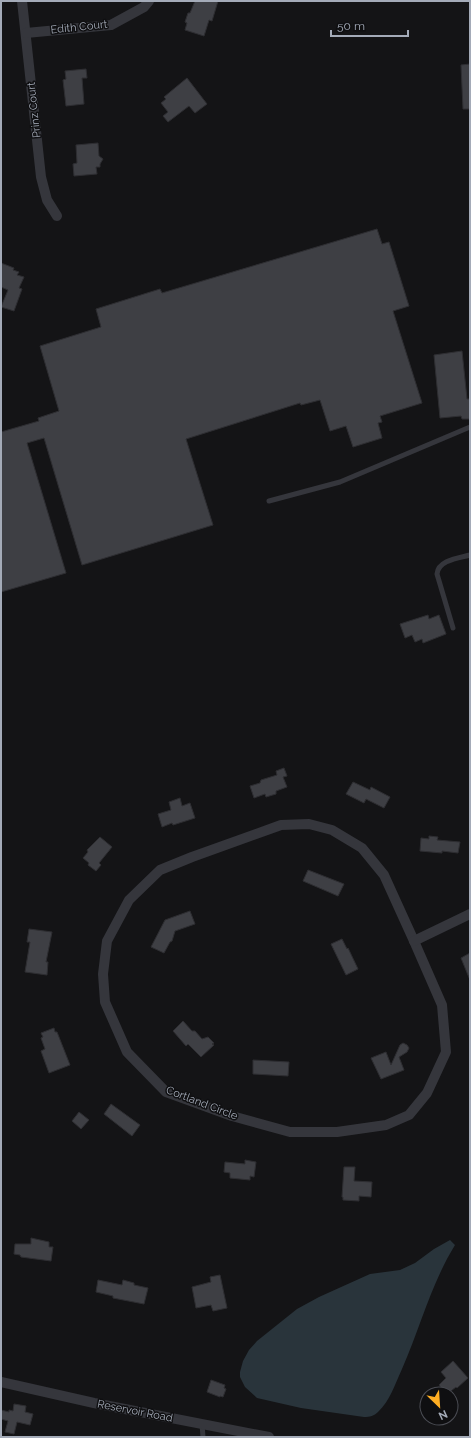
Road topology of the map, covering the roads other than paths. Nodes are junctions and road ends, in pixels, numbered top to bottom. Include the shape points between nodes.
1 (22, 1) edge
2 (149, 1) edge
3 (26, 33) junction
4 (57, 216) dead end
5 (470, 428) edge
6 (269, 501) dead end
7 (470, 555) edge
8 (453, 628) dead end
9 (470, 914) edge
10 (414, 940) junction
11 (1, 1382) edge
12 (202, 1424) junction
13 (204, 1437) edge
14 (268, 1437) edge

1 - 3 street, Prinz Court
2 - 3 street, Edith Court via 144,7 111,24
3 - 4 street, Prinz Court via 41,177 47,200
5 - 6 lane via 340,482
7 - 8 lane via 445,562 437,569
9 - 10 street
10 - 10 street, Cortland Circle via 384,875 362,848 332,830 309,824 281,826 160,870 129,900 107,941 103,974 105,1002 127,1052 166,1092 232,1116 290,1132 337,1132 386,1125 409,1115 427,1093 446,1052 442,1005
11 - 12 street, Reservoir Road
12 - 13 lane
12 - 14 street, Reservoir Road

